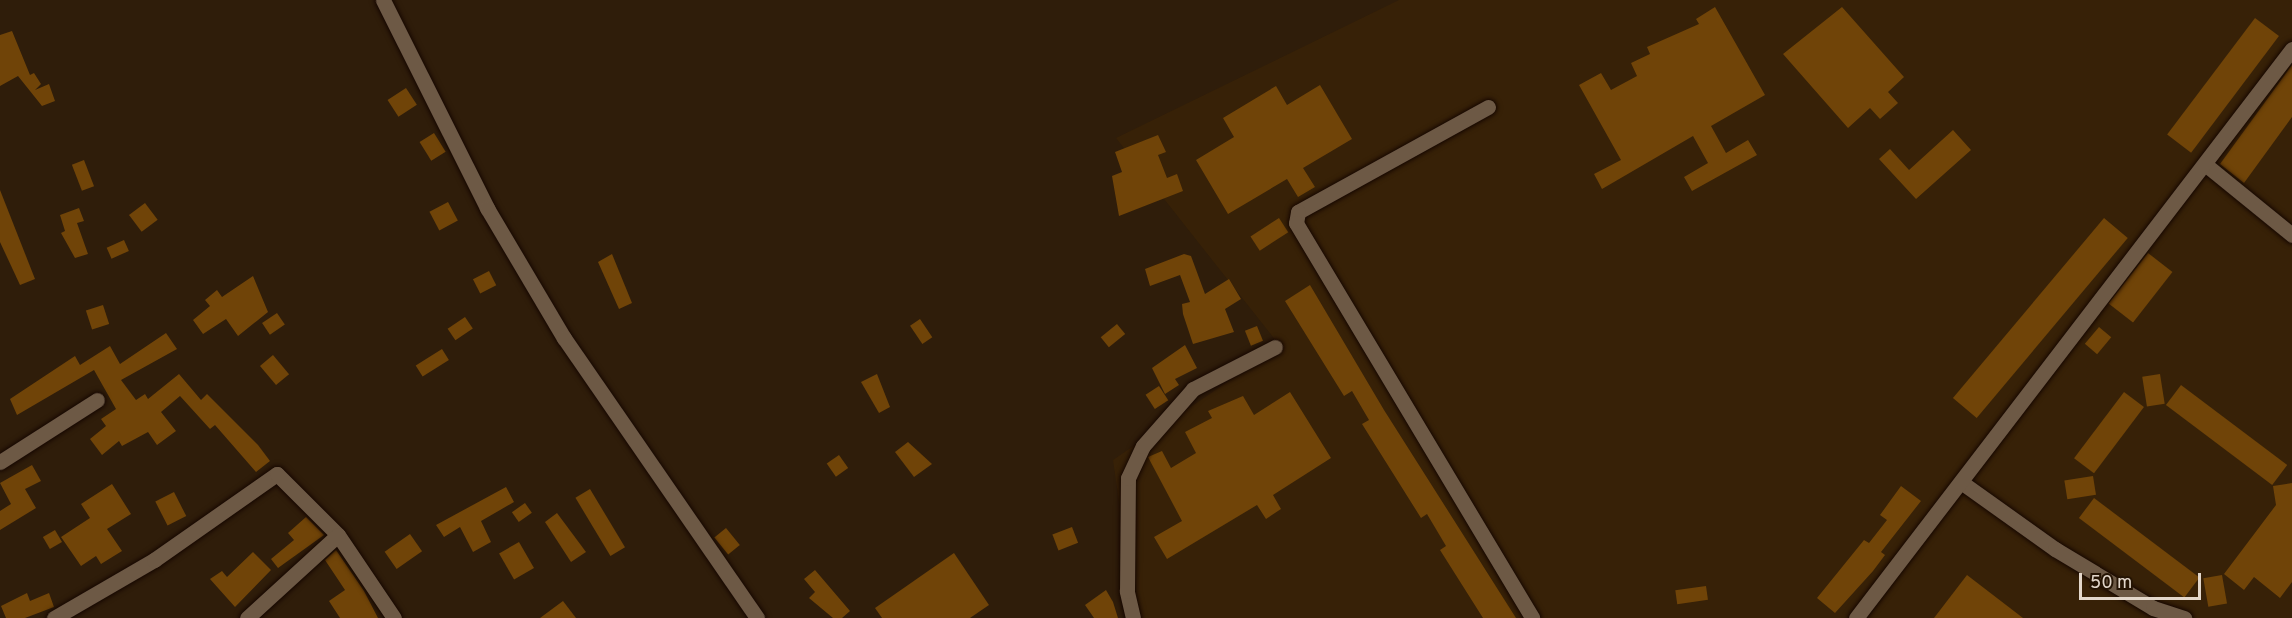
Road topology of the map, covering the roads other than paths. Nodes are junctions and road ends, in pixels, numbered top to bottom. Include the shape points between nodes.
1 (383, 0) edge
2 (2292, 49) edge
3 (1488, 107) dead end
4 (2206, 165) junction
5 (2292, 235) edge
6 (1275, 347) dead end
7 (97, 400) dead end
8 (0, 462) edge
9 (1961, 482) junction
10 (338, 535) junction
11 (54, 618) edge
12 (248, 618) edge
13 (394, 618) edge
14 (757, 618) edge
15 (1133, 618) edge
16 (1532, 618) edge
17 (1856, 618) edge
18 (2184, 618) edge

1 - 14 street via 487,208 564,338
2 - 4 street
3 - 16 street via 1298,212 1296,223
4 - 5 street
4 - 9 street
6 - 15 street via 1193,389 1143,446 1128,478 1127,591
7 - 8 street
9 - 17 street
9 - 18 street via 2055,549 2153,608
10 - 11 street via 277,474 154,560
10 - 12 street
10 - 13 street

